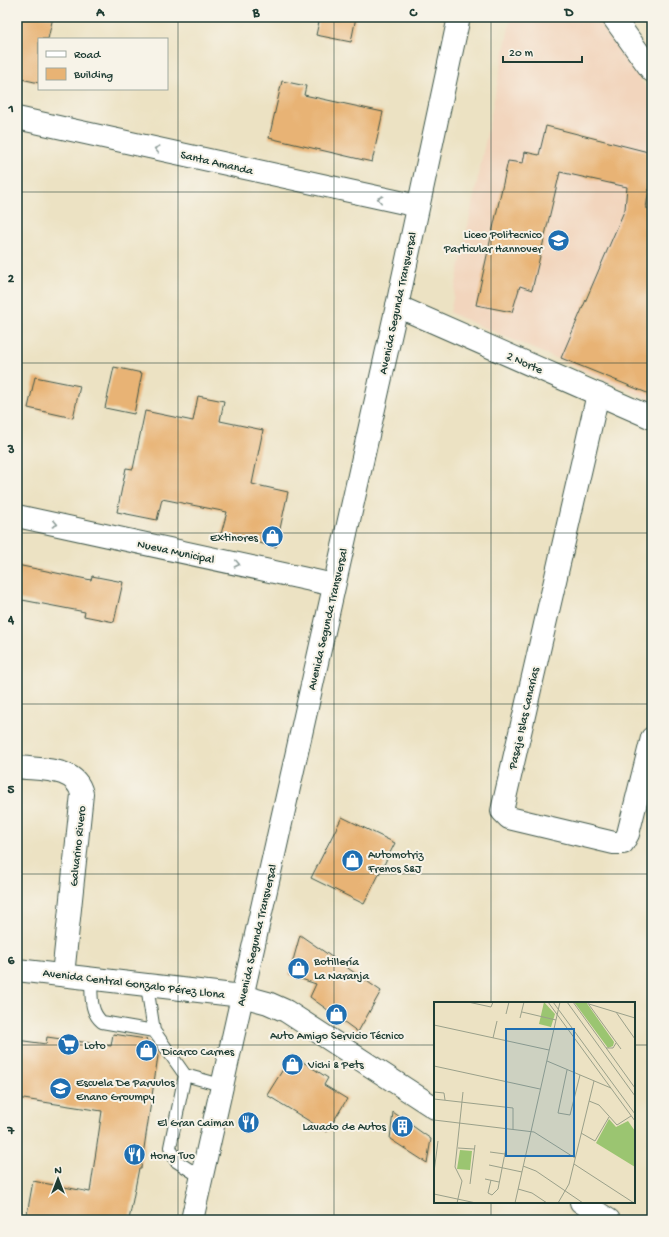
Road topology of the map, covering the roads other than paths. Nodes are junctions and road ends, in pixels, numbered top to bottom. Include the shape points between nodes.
1 (459, 17) edge
2 (613, 17) edge
3 (652, 71) edge
4 (17, 118) edge
5 (418, 206) junction
6 (397, 306) junction
7 (598, 394) junction
8 (652, 418) edge
9 (17, 516) edge
10 (334, 585) junction
11 (652, 738) edge
12 (17, 768) edge
13 (17, 970) edge
14 (63, 976) junction
15 (91, 978) junction
16 (147, 986) junction
17 (242, 996) junction
18 (154, 1031) junction
19 (185, 1075) junction
20 (221, 1085) junction
21 (434, 1107) edge
22 (201, 1178) junction
23 (583, 1203) edge
24 (192, 1220) edge
25 (609, 1220) edge

1 - 5 street, Avenida Segunda Transversal
2 - 3 street
5 -> 4 street, Santa Amanda
5 - 6 street, Avenida Segunda Transversal
6 - 7 street, 2 Norte
6 - 10 street, Avenida Segunda Transversal
7 - 8 street, 2 Norte
7 - 11 street, Pasaje Islas Canarias via 502,811 509,818 614,844 622,843 628,834
9 -> 10 street, Nueva Municipal
10 - 17 street, Avenida Segunda Transversal
12 - 14 street, Galvarino Rivero via 66,774 78,781 81,788
13 - 14 street, Avenida Central Gonzalo Pérez Llona
14 - 15 street, Avenida Central Gonzalo Pérez Llona
15 - 16 street, Avenida Central Gonzalo Pérez Llona
15 - 18 lane via 92,1007 97,1018 102,1022
16 - 17 street, Avenida Central Gonzalo Pérez Llona
16 - 18 lane
17 - 20 street, Avenida Segunda Transversal
17 - 21 street, Avenida Central Gonzalo Pérez Llona via 286,1011
18 - 19 lane
19 - 20 lane
19 - 22 lane via 170,1147 176,1161
20 - 22 street, Avenida Segunda Transversal
22 - 24 street, Avenida Segunda Transversal
23 - 25 street

